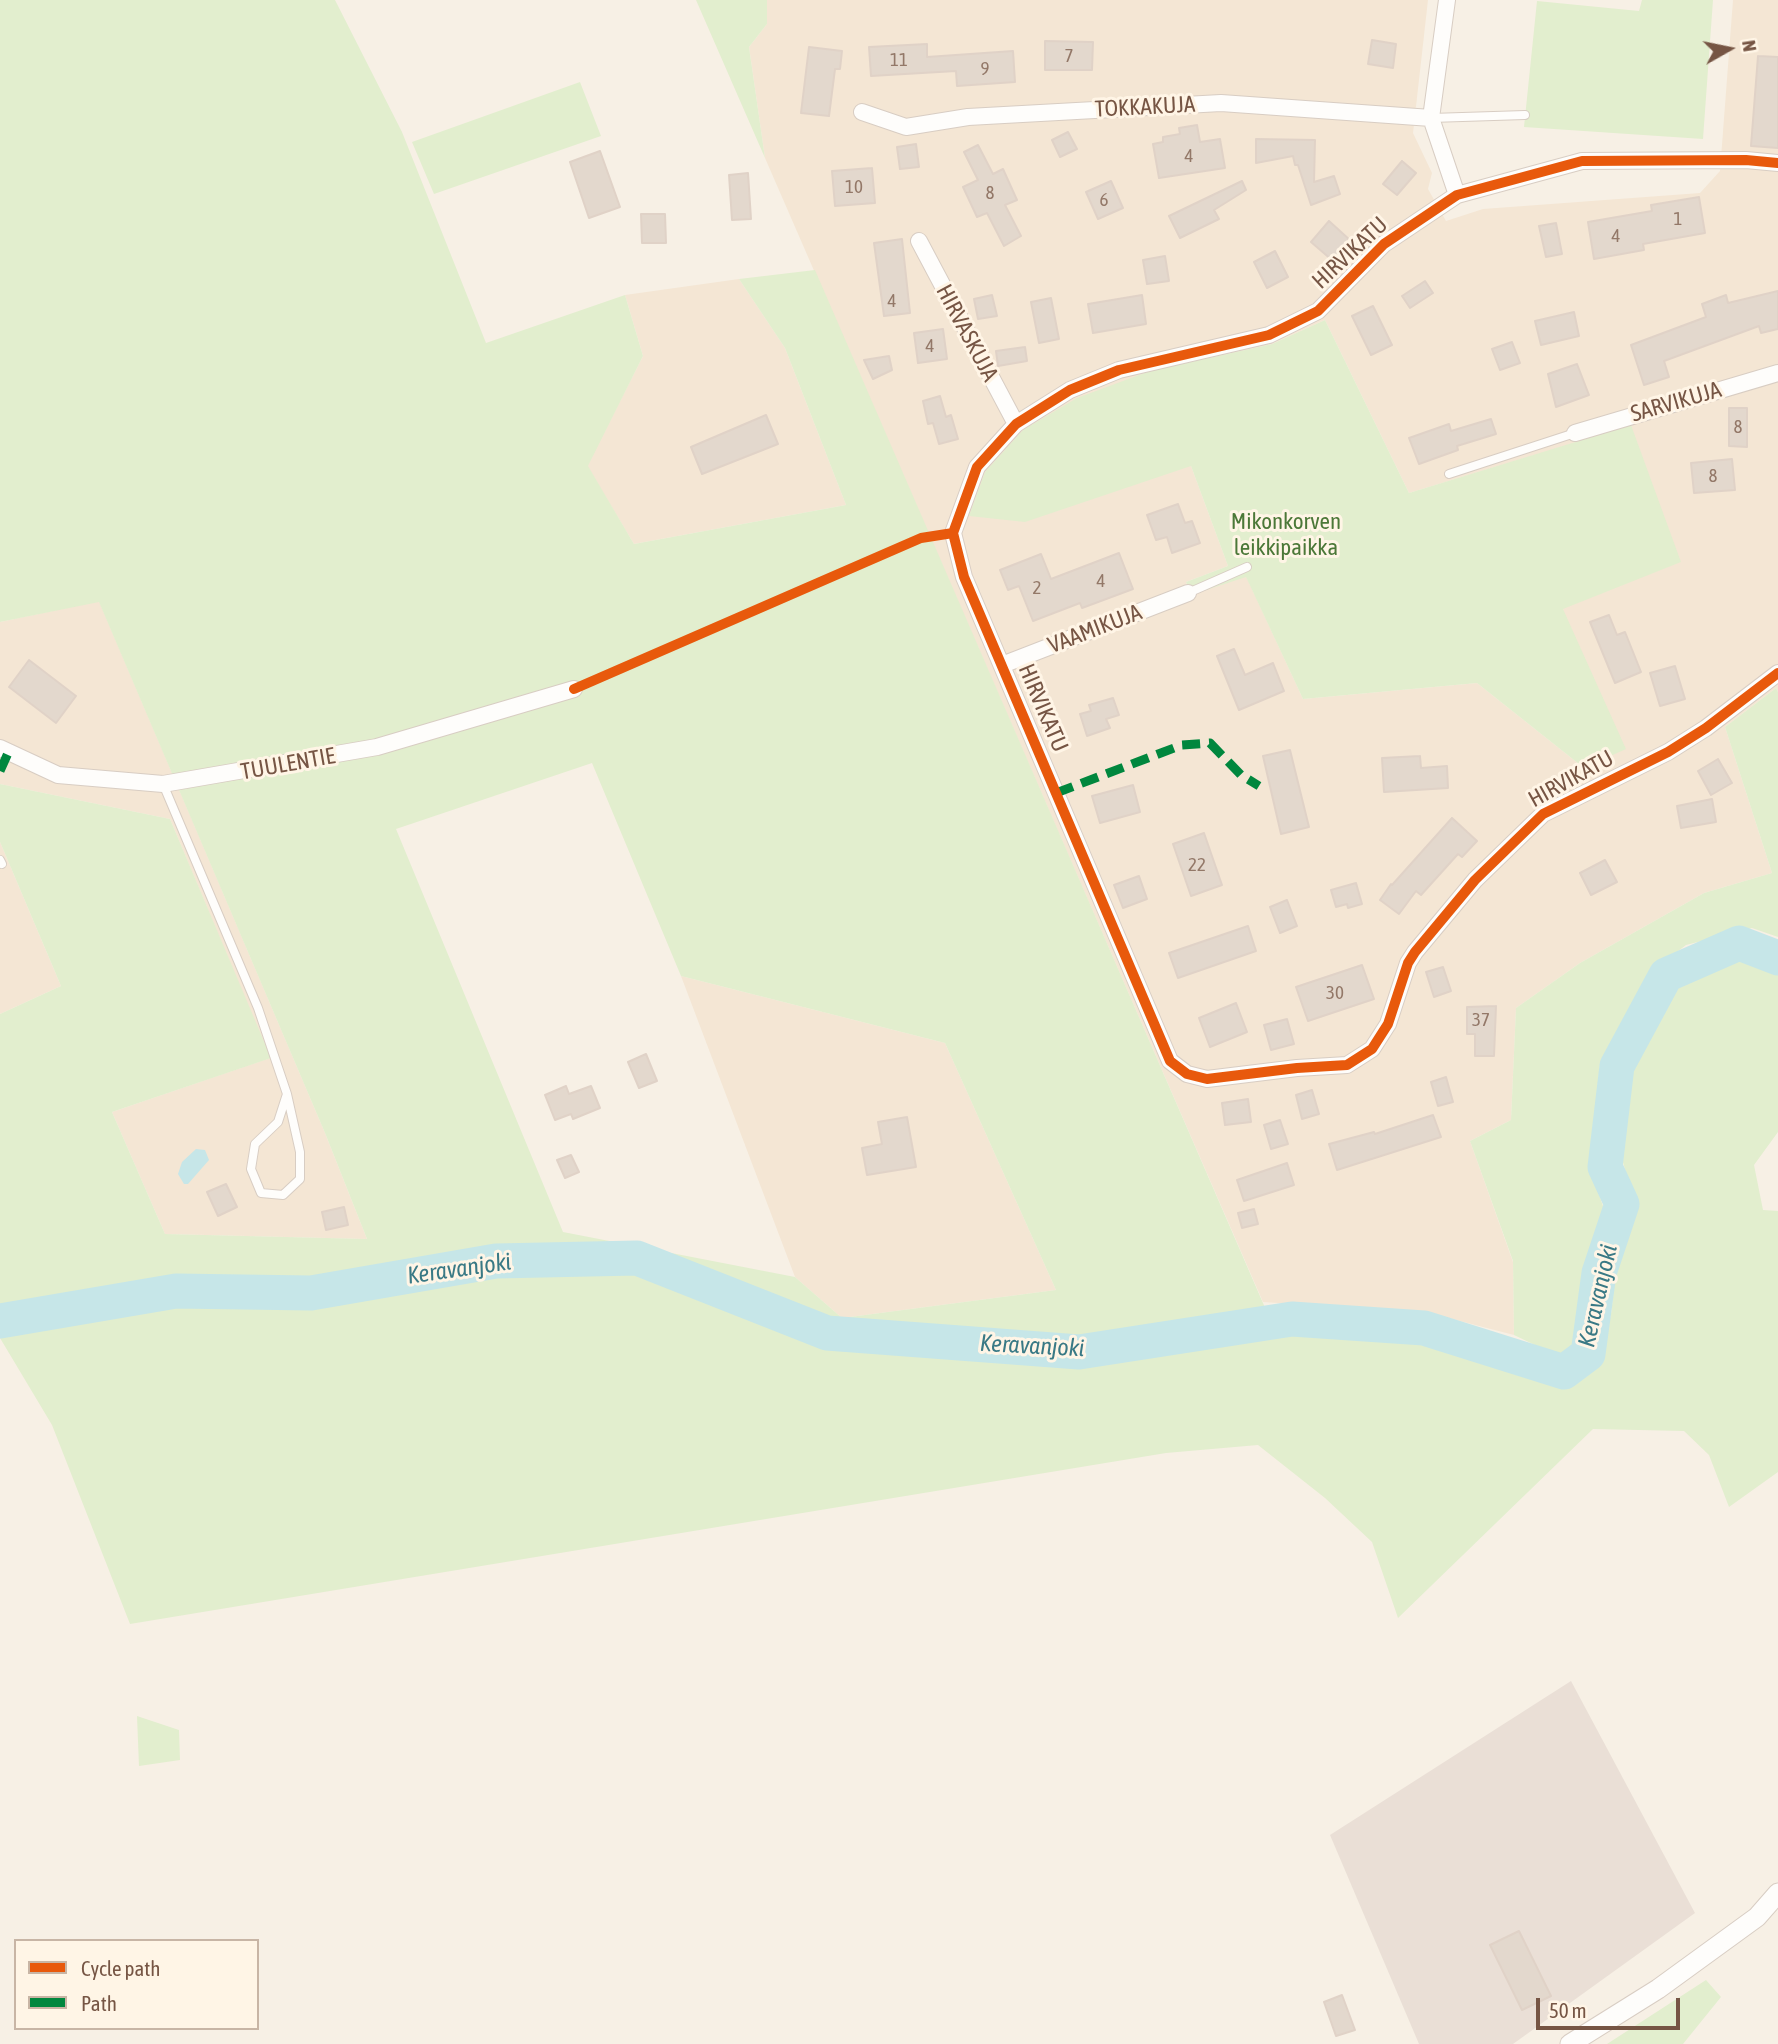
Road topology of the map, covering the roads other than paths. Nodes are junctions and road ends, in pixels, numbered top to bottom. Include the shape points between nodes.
1 (1447, 0) edge
2 (862, 112) dead end
3 (1525, 116) dead end
4 (1431, 118) junction
5 (1778, 163) edge
6 (1457, 195) junction
7 (919, 241) dead end
8 (1778, 373) edge
9 (1016, 424) junction
10 (1575, 433) joint
11 (1449, 474) dead end
12 (1247, 567) dead end
13 (1188, 593) joint
14 (1002, 665) junction
15 (1778, 673) edge
16 (574, 689) dead end
17 (0, 748) edge
18 (163, 784) junction
19 (287, 1094) junction
20 (1778, 1894) edge
21 (1570, 2044) edge

1 - 4 street
2 - 4 street, TOKKAKUJA via 906,127 968,117 1222,103
3 - 4 lane
4 - 6 street
5 - 6 street, HIRVIKATU via 1583,161
6 - 9 street, HIRVIKATU via 1384,244 1318,311 1269,335 1119,370 1070,390
7 - 9 street, HIRVASKUJA
8 - 10 street, SARVIKUJA
9 - 14 street, HIRVIKATU via 977,467 953,533 964,577
10 - 11 lane
12 - 13 lane
13 - 14 street, VAAMIKUJA
14 - 15 street, HIRVIKATU via 1170,1061 1187,1074 1207,1079 1348,1065 1372,1049 1388,1024 1415,952 1475,880 1543,814 1668,752
16 - 18 street, TUULENTIE via 377,747
17 - 18 street, TUULENTIE via 58,775
18 - 19 lane via 258,1008
19 - 19 lane via 278,1122 255,1144 251,1169 261,1193 283,1195 300,1179 300,1152
20 - 21 street via 1757,1917 1658,1989

